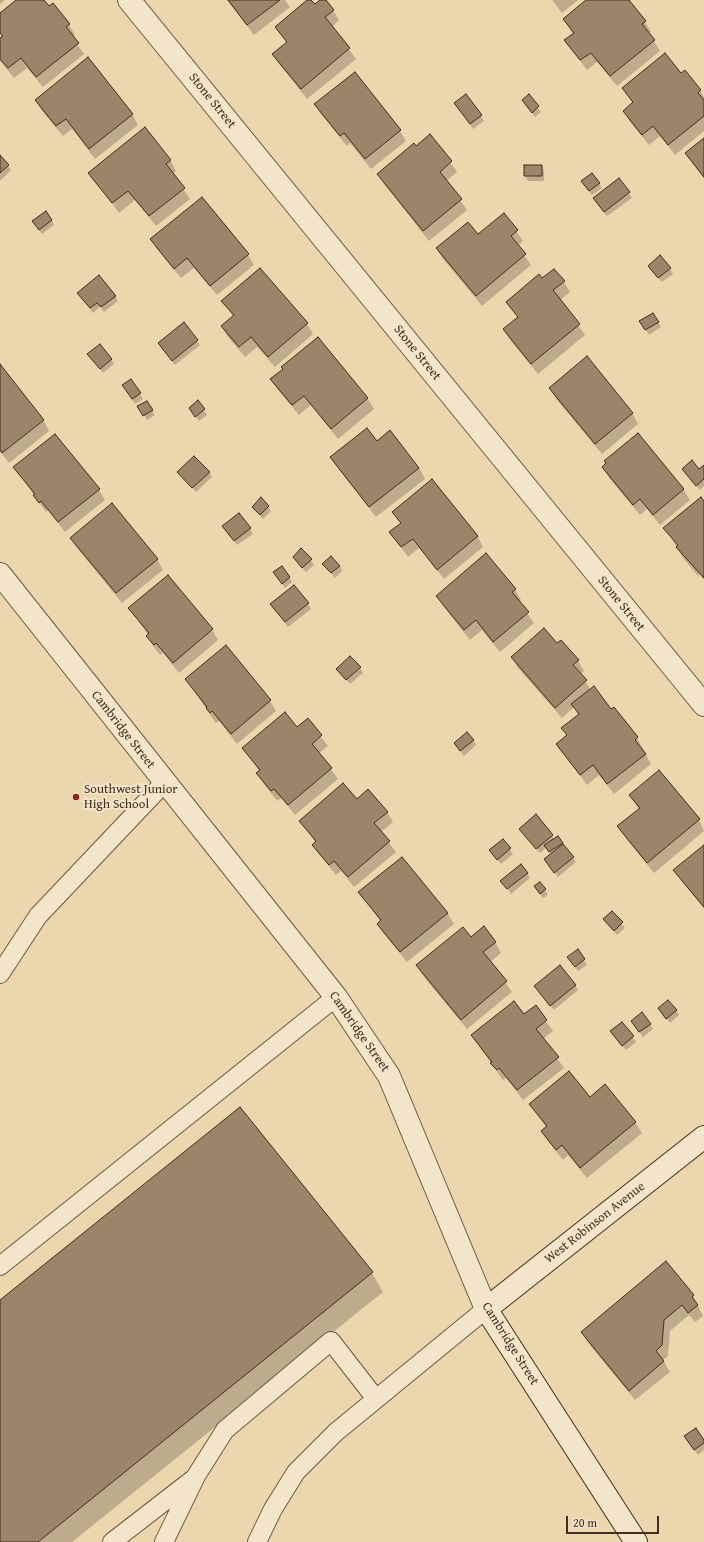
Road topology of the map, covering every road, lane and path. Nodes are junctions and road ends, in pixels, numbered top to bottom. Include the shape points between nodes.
1 (129, 0) edge
2 (0, 574) edge
3 (704, 705) edge
4 (165, 782) junction
5 (0, 974) edge
6 (336, 997) junction
7 (704, 1137) edge
8 (0, 1266) edge
9 (486, 1309) junction
10 (376, 1399) junction
11 (196, 1476) junction
12 (112, 1542) edge
13 (164, 1542) edge
14 (257, 1542) edge
15 (636, 1542) edge

1 - 3 street, Stone Street
2 - 4 street, Cambridge Street
4 - 5 lane via 38,916
4 - 6 street, Cambridge Street
6 - 8 lane
6 - 9 street, Cambridge Street via 390,1076
7 - 9 street, West Robinson Avenue
9 - 10 lane
9 - 15 street, Cambridge Street
10 - 11 lane via 331,1340 224,1430
10 - 14 lane via 336,1432 296,1472 273,1509
11 - 12 lane
11 - 13 lane

